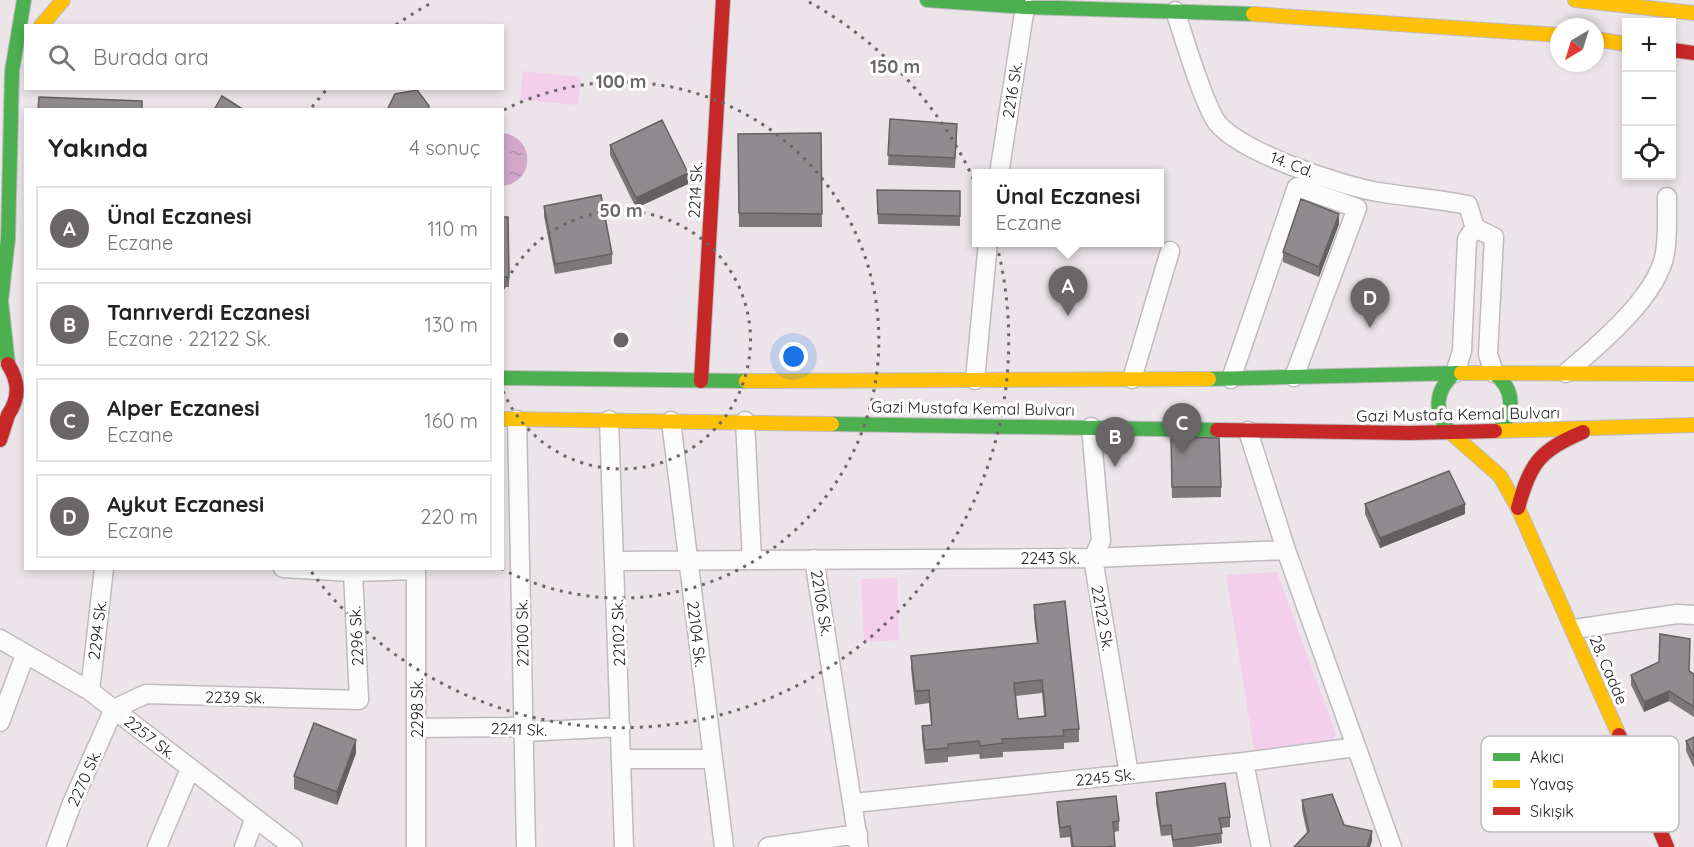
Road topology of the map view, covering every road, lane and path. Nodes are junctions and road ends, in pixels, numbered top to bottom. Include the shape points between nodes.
1 (24, 0) edge
2 (63, 0) edge
3 (723, 0) edge
4 (927, 0) edge
5 (1575, 0) edge
6 (1025, 7) junction
7 (1175, 11) junction
8 (1694, 13) edge
9 (43, 24) edge
10 (1550, 34) edge
11 (1604, 40) edge
12 (1622, 43) edge
13 (1676, 51) edge
14 (24, 53) edge
15 (1694, 53) edge
16 (12, 71) junction
17 (1000, 169) edge
18 (1667, 197) dead end
19 (1475, 228) junction
20 (16, 239) edge
21 (988, 247) edge
22 (1170, 251) dead end
23 (4, 364) edge
24 (24, 365) edge
25 (1455, 373) junction
26 (1494, 373) junction
27 (1566, 373) junction
28 (1694, 374) edge
29 (1294, 377) junction
30 (504, 378) edge
31 (1132, 379) junction
32 (1231, 379) junction
33 (975, 380) junction
34 (701, 381) junction
35 (4, 415) edge
36 (24, 415) edge
37 (510, 419) edge
38 (609, 420) junction
39 (671, 421) junction
40 (745, 421) junction
41 (1694, 425) edge
42 (1091, 427) junction
43 (1592, 429) junction
44 (1248, 431) junction
45 (1450, 432) junction
46 (0, 441) edge
47 (1499, 442) junction
48 (1500, 476) junction
49 (1518, 508) junction
50 (1286, 550) junction
51 (1093, 558) junction
52 (814, 559) junction
53 (752, 560) junction
54 (616, 561) junction
55 (688, 561) junction
56 (104, 570) edge
57 (318, 570) edge
58 (395, 570) edge
59 (416, 570) edge
60 (353, 572) junction
61 (1694, 615) edge
62 (1574, 629) junction
63 (0, 639) edge
64 (25, 655) junction
65 (90, 691) junction
66 (359, 700) joint
67 (114, 710) junction
68 (0, 723) edge
69 (621, 727) junction
70 (417, 728) junction
71 (524, 732) junction
72 (1620, 736) edge
73 (1356, 747) junction
74 (622, 759) junction
75 (713, 759) junction
76 (1244, 762) junction
77 (190, 769) junction
78 (1129, 774) junction
79 (854, 803) junction
80 (255, 818) junction
81 (1661, 832) edge
82 (859, 840) edge
83 (56, 847) edge
84 (157, 847) edge
85 (244, 847) edge
86 (293, 847) edge
87 (416, 847) edge
88 (526, 847) edge
89 (624, 847) edge
90 (723, 847) edge
91 (768, 847) edge
92 (1261, 847) edge
93 (1392, 847) edge
94 (1667, 847) edge

1 - 16 main road
2 - 9 main road
3 - 34 main road, 2214 Sk.
4 - 6 main road
5 - 8 main road
6 - 7 main road
6 - 17 street, 2216 Sk.
7 - 10 main road via 1303,15
7 - 19 street, 14. Cd. via 1215,120 1247,147 1298,168 1376,192 1468,205
11 - 12 main road
13 - 15 main road
14 - 16 main road
16 - 20 main road
18 - 27 street via 1665,254 1656,277 1606,338
19 - 25 street via 1467,239 1462,351
19 - 26 street, 14. Cd. via 1494,237 1488,354
20 - 23 main road via 1,301
21 - 33 street
22 - 31 street
23 - 24 main road
23 - 35 main road via 16,376 18,387 15,406
25 - 26 main road, Gazi Mustafa Kemal Bulvarı
25 - 29 main road, Gazi Mustafa Kemal Bulvarı
25 - 45 main road via 1443,385 1437,405 1442,424
26 - 27 main road, Gazi Mustafa Kemal Bulvarı
26 - 47 main road via 1506,384 1512,402 1509,421
27 - 28 main road, Gazi Mustafa Kemal Bulvarı
29 - 32 main road, Gazi Mustafa Kemal Bulvarı
29 - 32 street via 1357,208 1297,187
30 - 34 main road, Gazi Mustafa Kemal Bulvarı
31 - 32 main road, Gazi Mustafa Kemal Bulvarı
31 - 33 main road, Gazi Mustafa Kemal Bulvarı
33 - 34 main road, Gazi Mustafa Kemal Bulvarı
35 - 36 main road
35 - 46 main road
37 - 38 main road, Gazi Mustafa Kemal Bulvarı
37 - 71 street, 22100 Sk.
38 - 39 main road, Gazi Mustafa Kemal Bulvarı
38 - 54 street, 22102 Sk.
39 - 40 main road, Gazi Mustafa Kemal Bulvarı
39 - 55 street, 22104 Sk.
40 - 42 main road, Gazi Mustafa Kemal Bulvarı
40 - 53 street
41 - 43 main road, Gazi Mustafa Kemal Bulvarı
42 - 44 main road, Gazi Mustafa Kemal Bulvarı
42 - 51 street, 22122 Sk. via 1101,541
43 - 47 main road, Gazi Mustafa Kemal Bulvarı
43 - 49 main road via 1550,446 1527,471
44 - 45 main road, Gazi Mustafa Kemal Bulvarı
44 - 50 street
45 - 47 main road, Gazi Mustafa Kemal Bulvarı
45 - 48 main road, 28. Cadde
47 - 48 main road, 28. Cadde
48 - 49 main road, 28. Cadde
49 - 62 main road, 28. Cadde
50 - 51 street, 2243 Sk.
50 - 73 street
51 - 52 street, 2243 Sk.
51 - 78 street, 22122 Sk.
52 - 53 street, 22106 Sk.
52 - 79 street, 22106 Sk.
53 - 55 street, 22106 Sk.
54 - 55 street, 22106 Sk.
54 - 69 street, 22102 Sk.
55 - 75 street, 22104 Sk.
56 - 65 street, 2294 Sk.
57 - 60 street
58 - 60 street
59 - 70 street, 2298 Sk.
60 - 66 street, 2296 Sk.
61 - 62 street
62 - 72 main road, 28. Cadde
63 - 64 street, 2257 Sk.
64 - 65 street, 2257 Sk.
64 - 68 street
65 - 67 street, 2257 Sk.
66 - 67 street, 2239 Sk. via 146,694
67 - 77 street, 2257 Sk.
67 - 83 street, 2270 Sk.
69 - 71 street, 2241 Sk.
69 - 74 street, 22102 Sk.
70 - 71 street, 2241 Sk. via 516,727
70 - 87 street, 2298 Sk.
71 - 88 street, 22100 Sk.
73 - 76 street, 2245 Sk.
73 - 93 street
74 - 75 street
74 - 89 street, 22102 Sk.
75 - 90 street, 22104 Sk.
76 - 78 street, 2245 Sk.
76 - 92 street
77 - 80 street, 2257 Sk.
77 - 84 street
78 - 79 street, 2245 Sk.
79 - 82 street, 22106 Sk.
80 - 85 street
80 - 86 street, 2257 Sk.
81 - 94 main road, 28. Cadde
82 - 91 street

